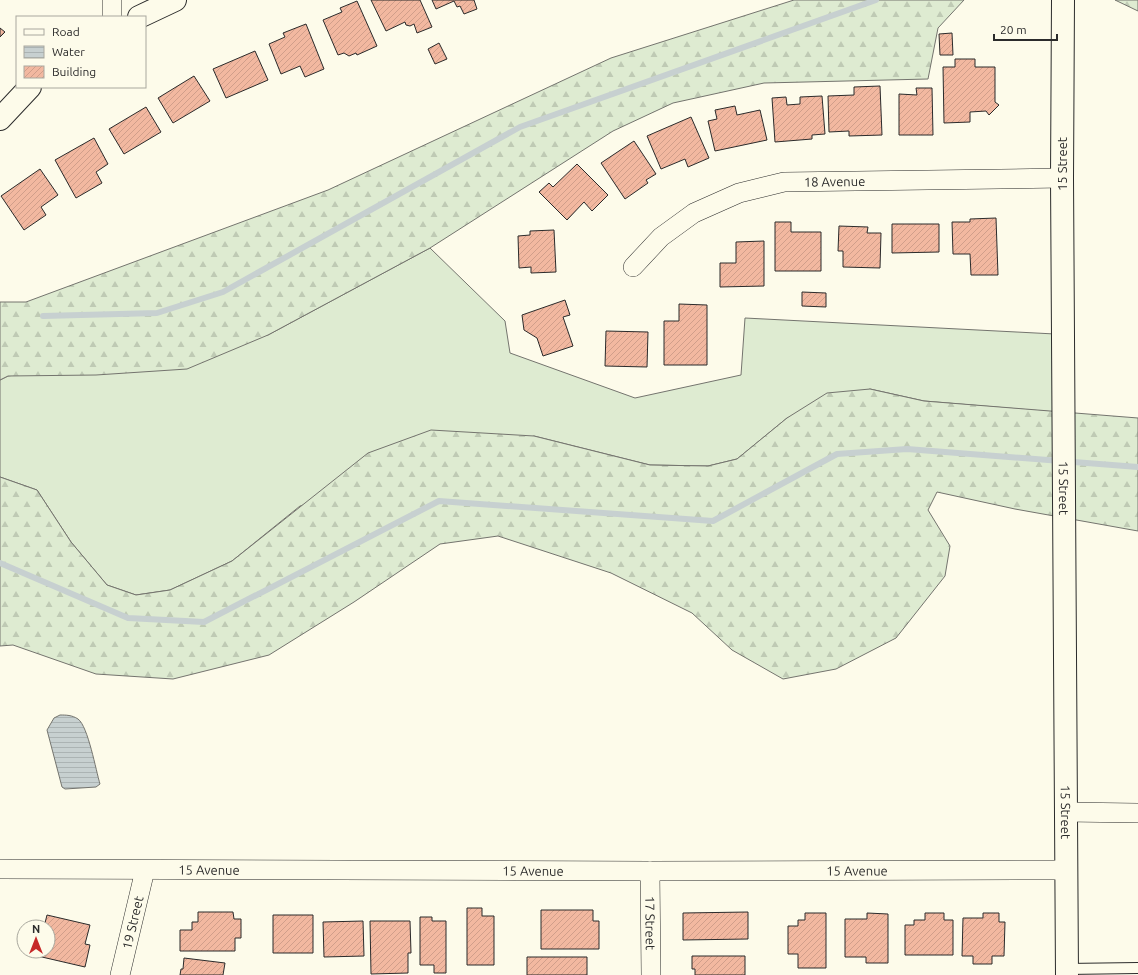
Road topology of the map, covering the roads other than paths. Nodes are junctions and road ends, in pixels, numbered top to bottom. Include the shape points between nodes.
1 (112, 0) edge
2 (175, 0) edge
3 (1063, 0) edge
4 (112, 16) edge
5 (140, 16) edge
6 (29, 88) edge
7 (0, 119) edge
8 (1062, 178) junction
9 (633, 267) dead end
10 (1065, 812) junction
11 (1138, 813) edge
12 (0, 869) edge
13 (145, 870) junction
14 (1065, 870) junction
15 (650, 871) junction
16 (1138, 968) edge
17 (1066, 972) edge
18 (120, 975) edge
19 (651, 975) edge

1 - 4 street
2 - 5 street
3 - 8 street, 15 Street
6 - 7 street
8 - 9 street, 18 Avenue via 784,182 739,193 694,213 662,237
8 - 10 street, 15 Street
10 - 11 street
10 - 14 street, 15 Street
12 - 13 street, 15 Avenue
13 - 15 street, 15 Avenue
13 - 18 street, 19 Street
14 - 15 street, 15 Avenue
14 - 17 street, 15 Street
15 - 19 street, 17 Street
16 - 17 lane

